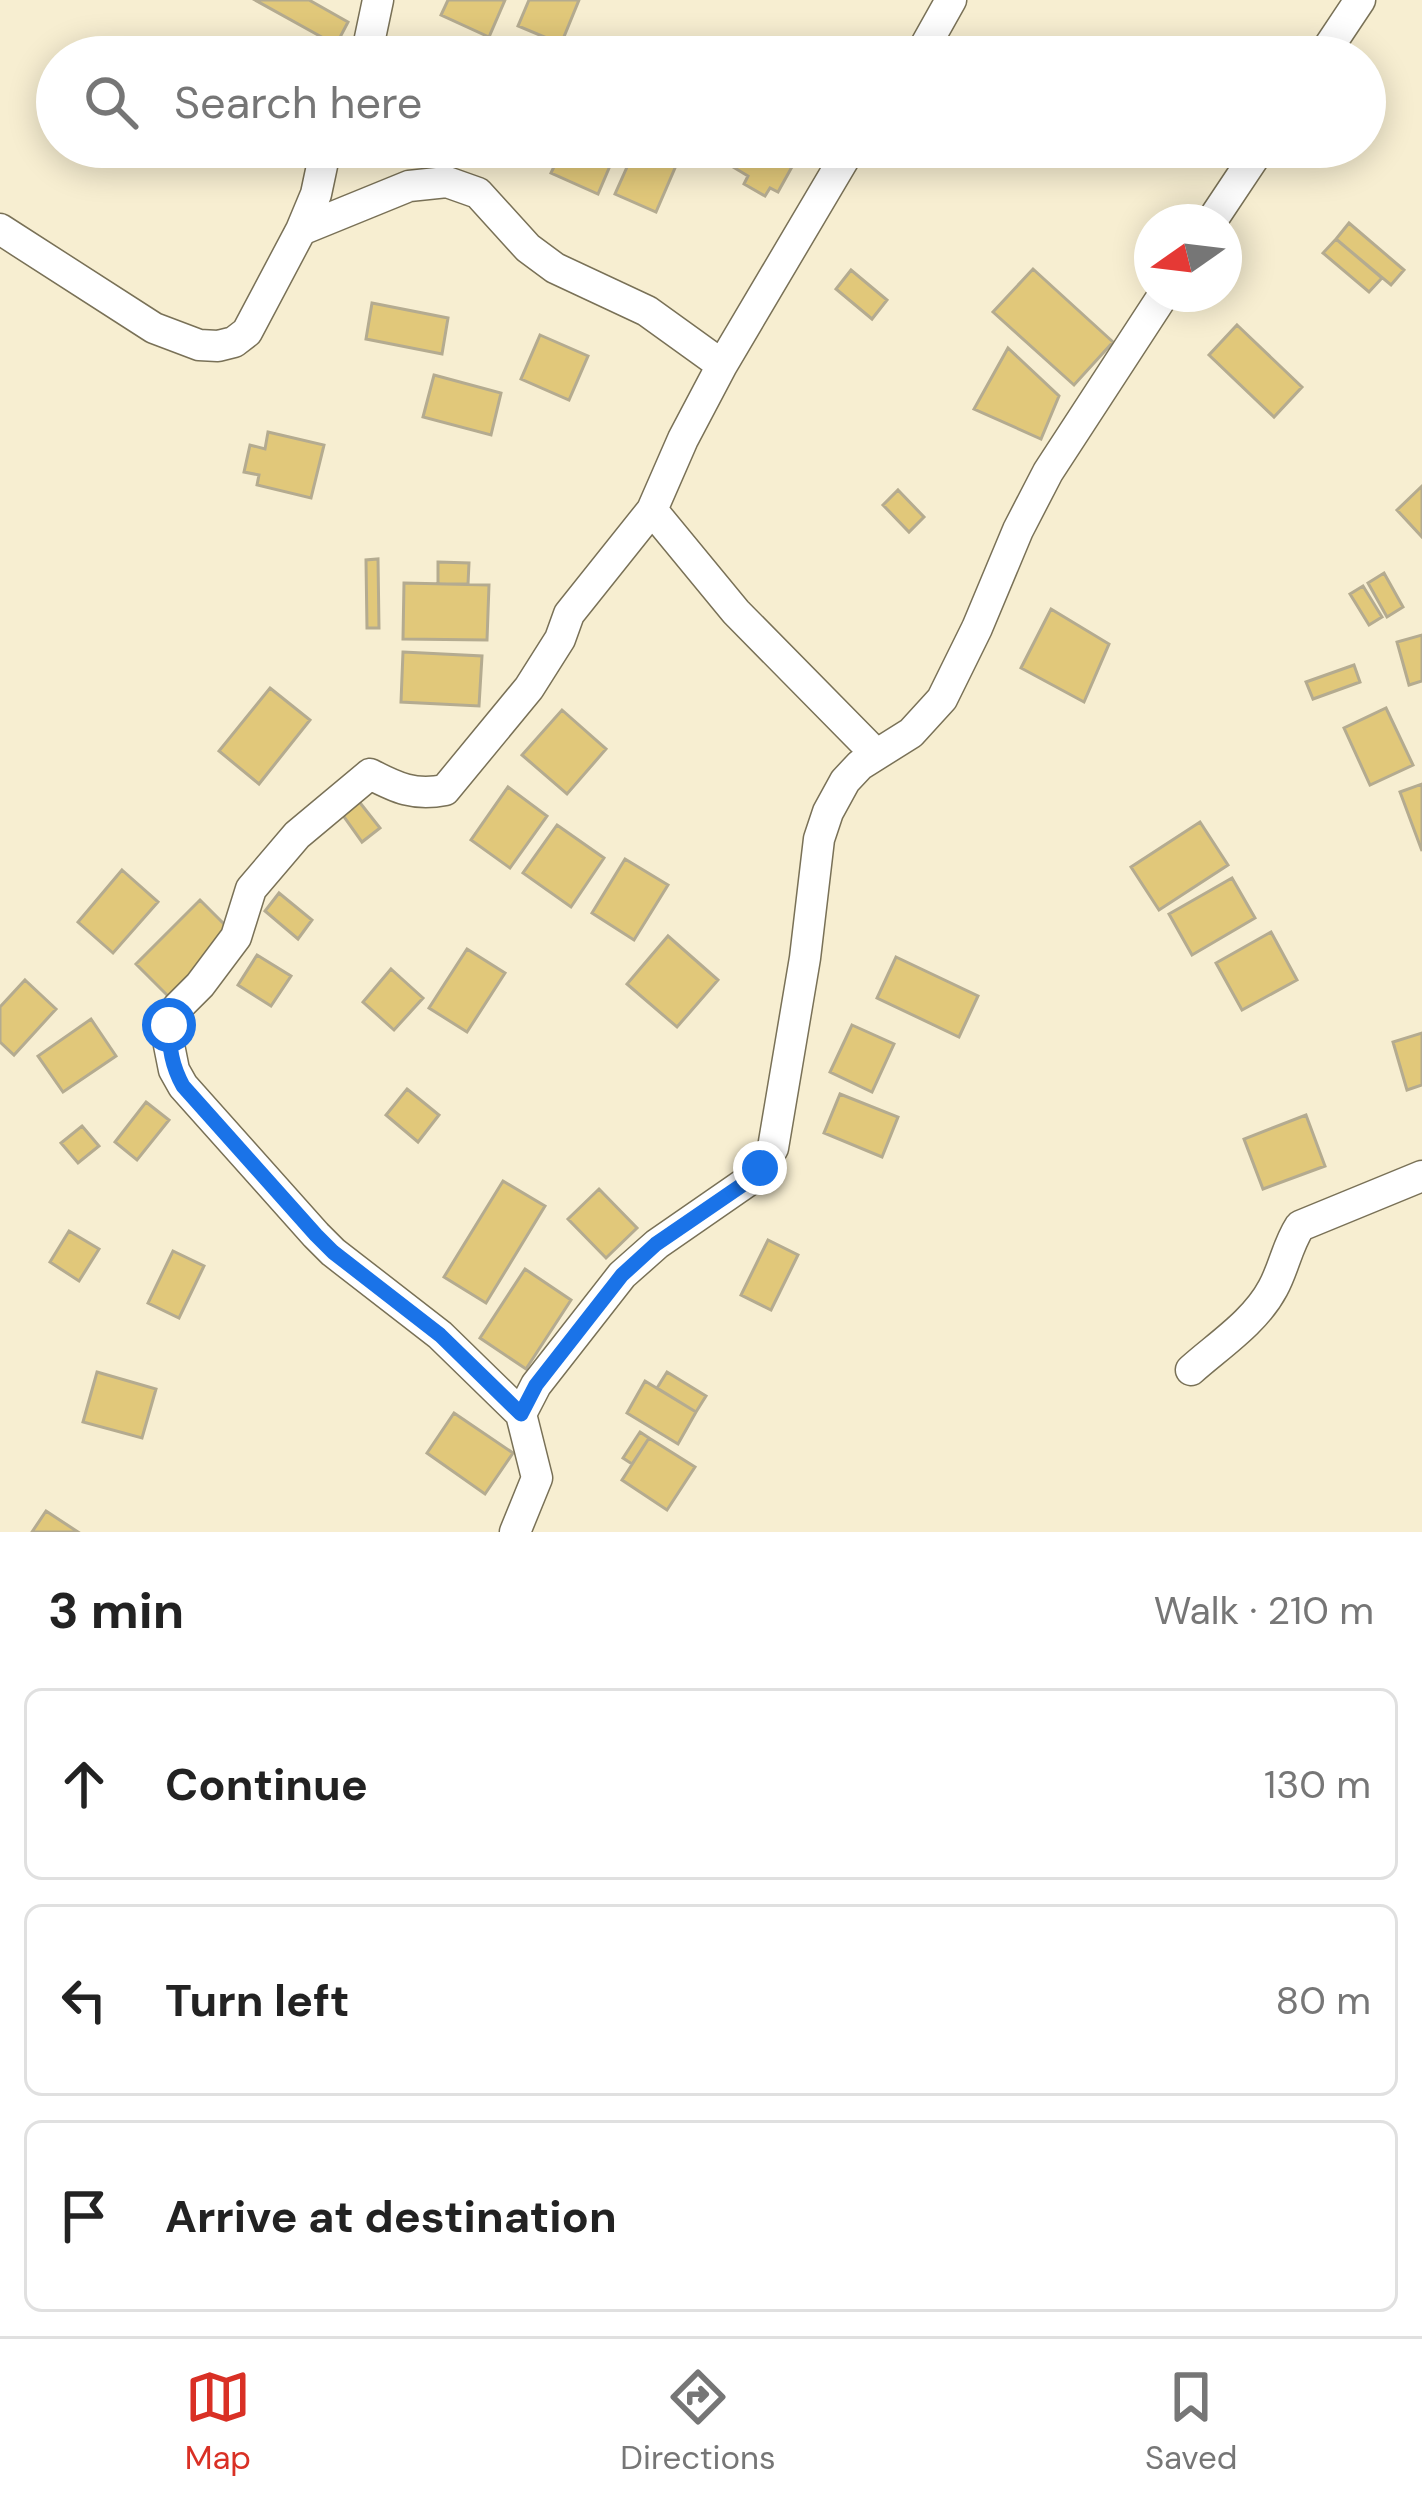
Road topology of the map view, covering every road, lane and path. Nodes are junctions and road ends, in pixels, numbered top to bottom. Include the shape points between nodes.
1 (378, 0) edge
2 (952, 0) edge
3 (1360, 0) edge
4 (370, 36) edge
5 (931, 36) edge
6 (1336, 36) edge
7 (322, 168) edge
8 (839, 168) edge
9 (1247, 168) edge
10 (1223, 204) edge
11 (0, 229) edge
12 (301, 230) junction
13 (1152, 312) edge
14 (722, 365) junction
15 (652, 510) junction
16 (875, 754) junction
17 (1422, 1176) edge
18 (1191, 1370) dead end
19 (521, 1414) junction
20 (514, 1532) edge

1 - 4 street
2 - 5 street
3 - 6 street
7 - 12 street
8 - 14 street
9 - 10 street
11 - 12 street via 154,328 218,346 247,332
12 - 14 street via 409,186 447,182 478,193 554,268 647,311
13 - 16 street via 1048,472 942,699 911,733
14 - 15 street
15 - 16 street via 736,612
15 - 19 street via 453,783 431,793 401,790 370,774 297,835 251,889 236,937 169,1025 183,1086 316,1235 440,1335
16 - 19 street via 845,781 819,839 772,1148 748,1181 622,1275
17 - 18 street via 1300,1226 1259,1311
19 - 20 street via 537,1478

